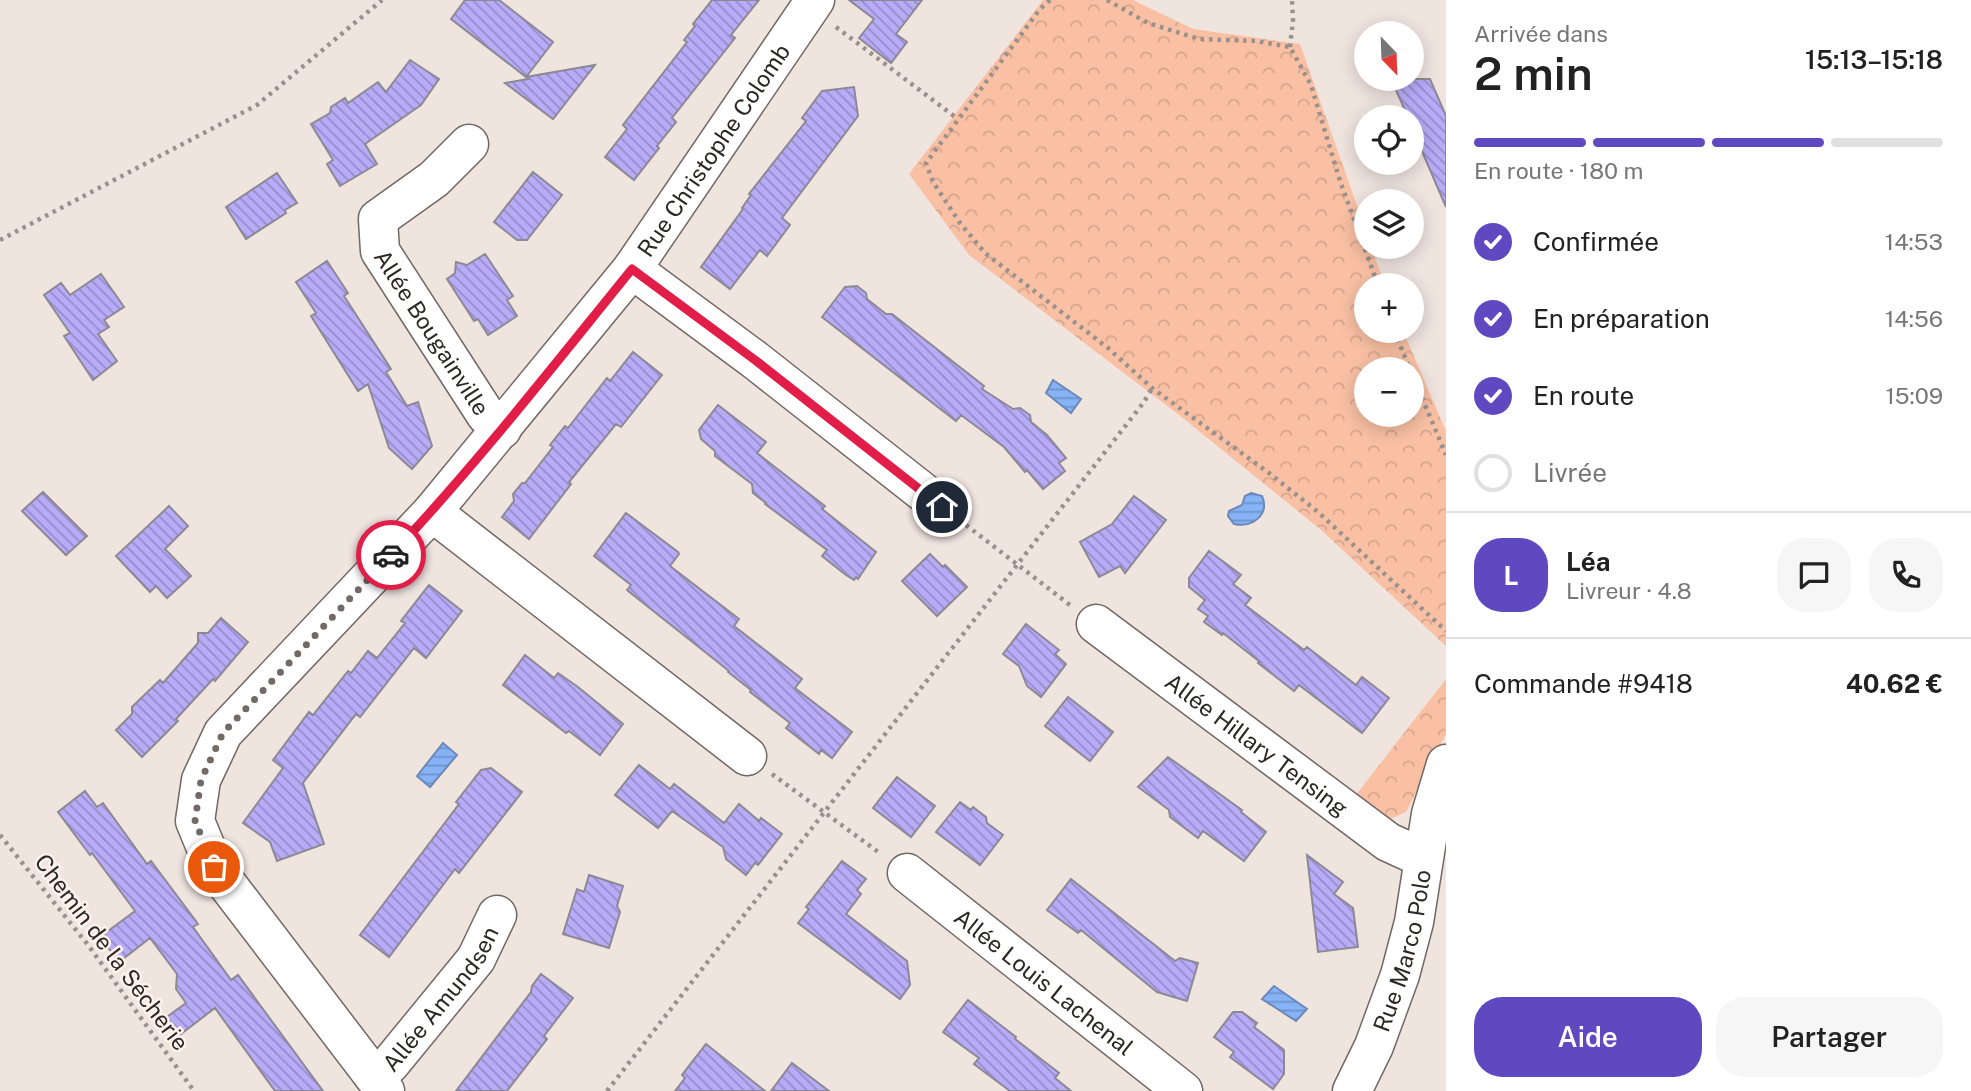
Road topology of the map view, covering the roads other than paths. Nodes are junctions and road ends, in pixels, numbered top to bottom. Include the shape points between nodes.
1 (812, 5) edge
2 (469, 144) dead end
3 (632, 269) junction
4 (502, 429) junction
5 (942, 507) road end
6 (432, 512) junction
7 (1096, 624) road end
8 (747, 755) road end
9 (1446, 764) edge
10 (1423, 858) junction
11 (907, 873) road end
12 (497, 915) dead end
13 (379, 1083) edge
14 (1183, 1091) edge
15 (1352, 1091) edge

1 - 3 street, Rue Christophe Colomb
2 - 4 street, Allée Bougainville via 434,180 378,219 380,251 486,415
3 - 4 street, Rue Christophe Colomb
3 - 5 street
4 - 6 street, Rue Christophe Colomb
6 - 8 street
6 - 13 street, Rue Christophe Colomb via 223,733 201,780 195,821 214,867
7 - 10 street, Allée Hillary Tensing via 1388,842
9 - 10 street, Rue Marco Polo
10 - 15 street, Rue Marco Polo via 1401,975
11 - 14 street, Allée Louis Lachenal
12 - 13 street, Allée Amundsen via 476,959

